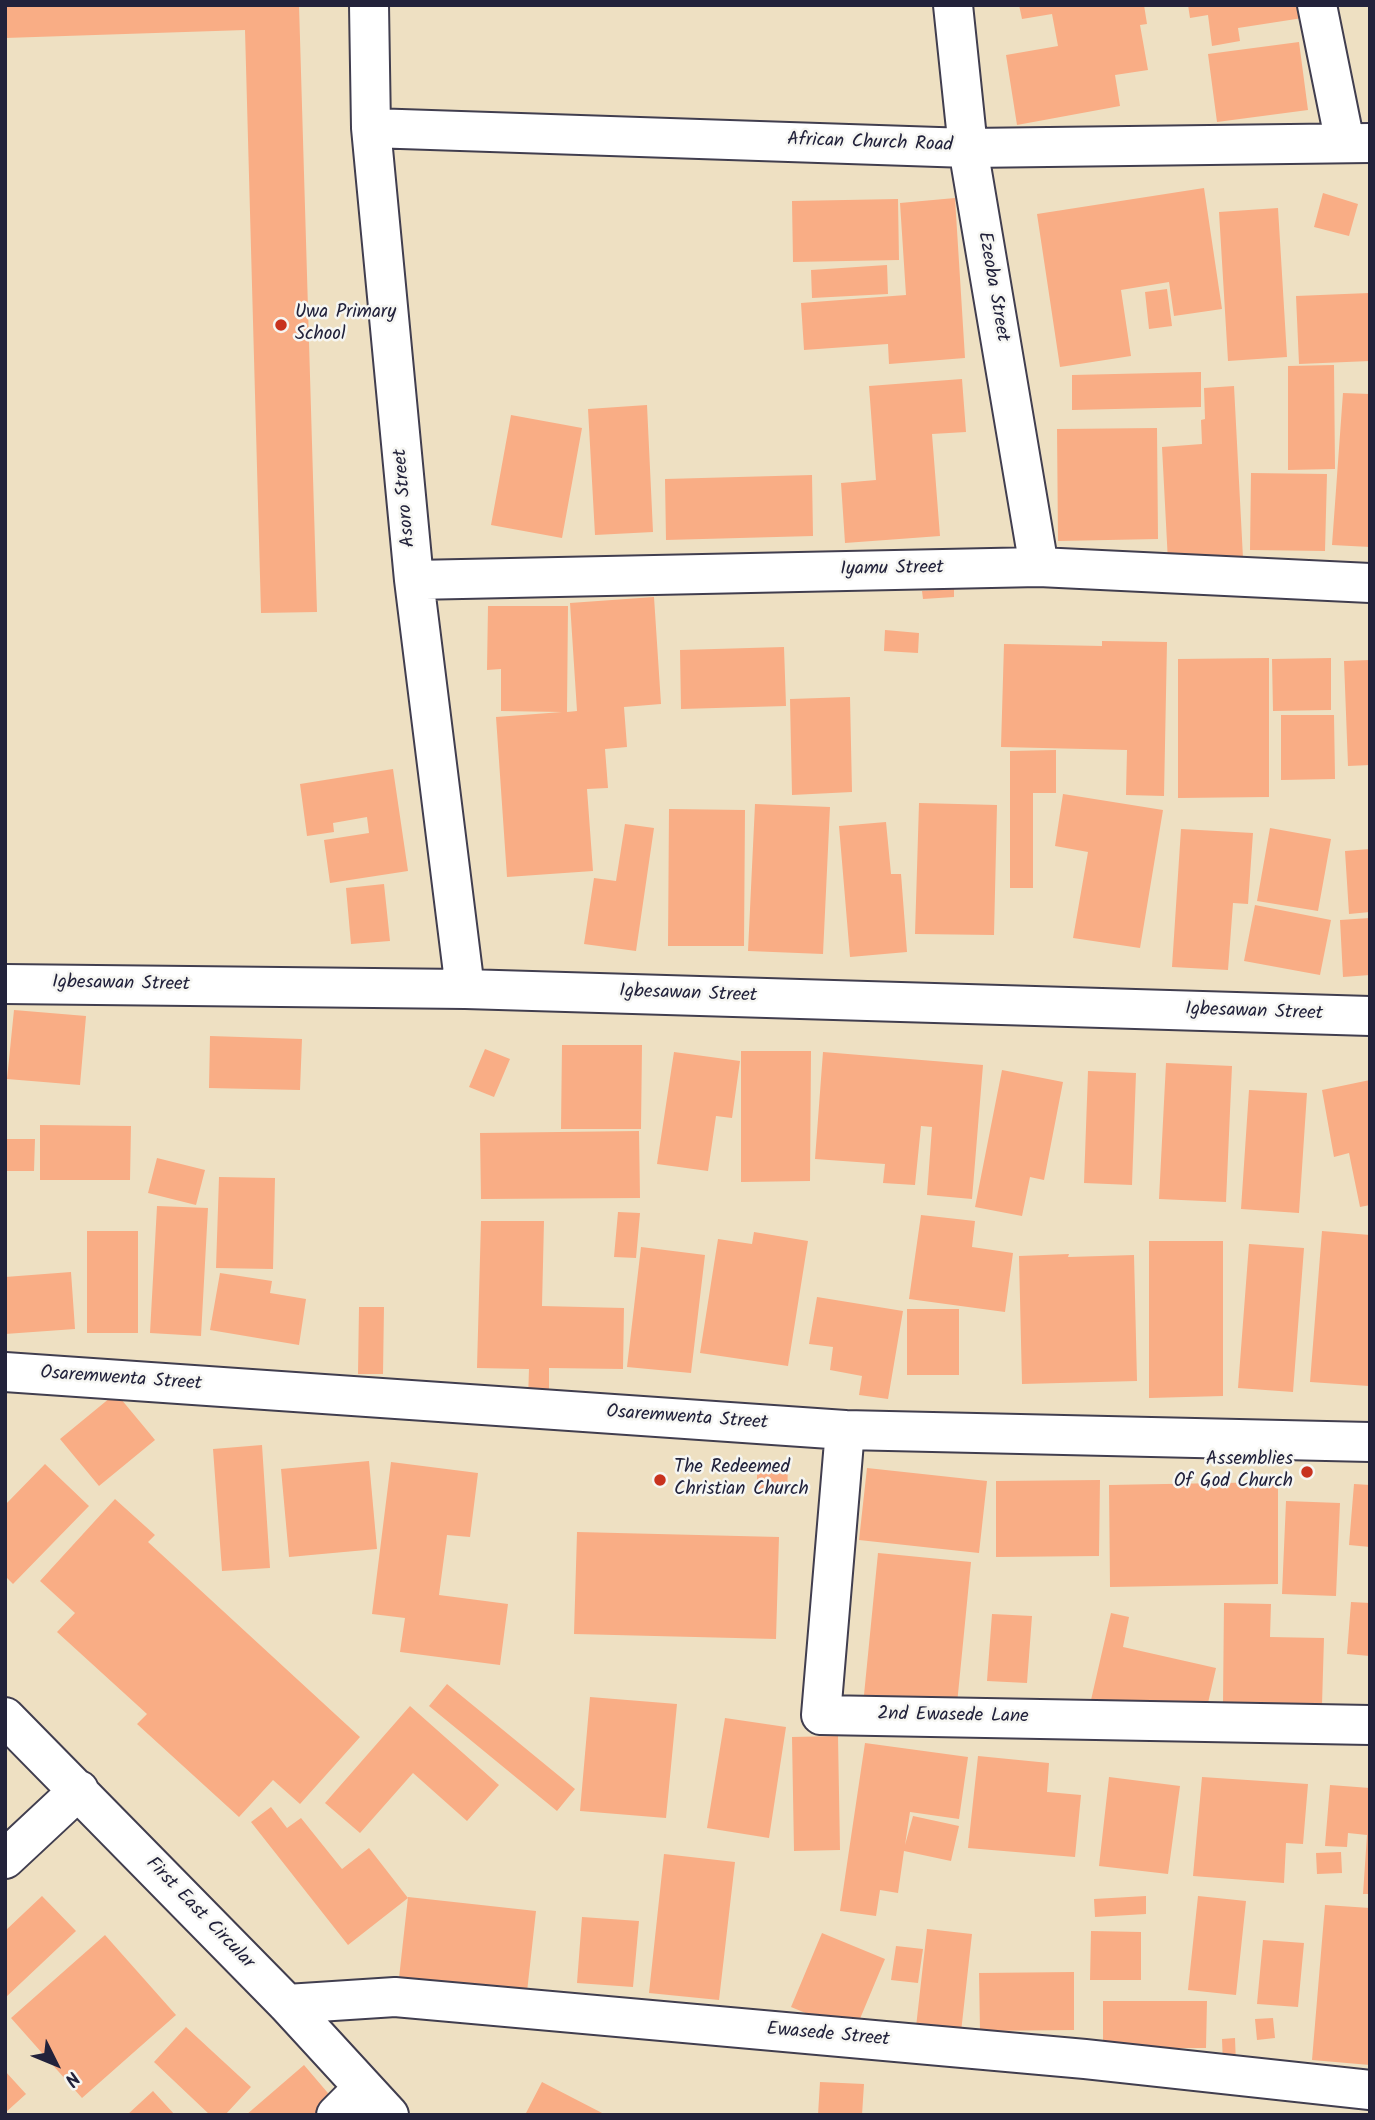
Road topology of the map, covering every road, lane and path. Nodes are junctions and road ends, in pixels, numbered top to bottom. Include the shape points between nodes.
1 (369, 5) edge
2 (953, 5) edge
3 (1317, 5) edge
4 (371, 128) junction
5 (1357, 143) edge
6 (968, 148) junction
7 (1039, 567) junction
8 (414, 580) junction
9 (1370, 583) edge
10 (5, 984) edge
11 (465, 989) junction
12 (1370, 1016) edge
13 (5, 1372) edge
14 (845, 1430) junction
15 (1370, 1442) edge
16 (5, 1717) edge
17 (1370, 1725) edge
18 (79, 1790) junction
19 (5, 1859) edge
20 (286, 2004) junction
21 (1370, 2090) edge
22 (376, 2101) edge
23 (336, 2115) edge

1 - 4 street, Asoro Street
2 - 6 street, Ezeoba Street
3 - 5 street
4 - 6 street, African Church Road
4 - 8 street, Asoro Street
5 - 6 street, African Church Road
6 - 7 street, Ezeoba Street
7 - 8 street, Iyamu Street
7 - 9 street, Iyamu Street
8 - 11 street, Asoro Street
10 - 11 street, Igbesawan Street
11 - 12 street, Igbesawan Street
13 - 14 street, Osaremwenta Street
14 - 15 street, Osaremwenta Street
14 - 17 street, 2nd Ewasede Lane via 821,1714
16 - 18 street, First East Circular
18 - 19 street
18 - 20 street, First East Circular
20 - 21 street, Ewasede Street via 395,1997
20 - 22 street, First East Circular
22 - 23 street

